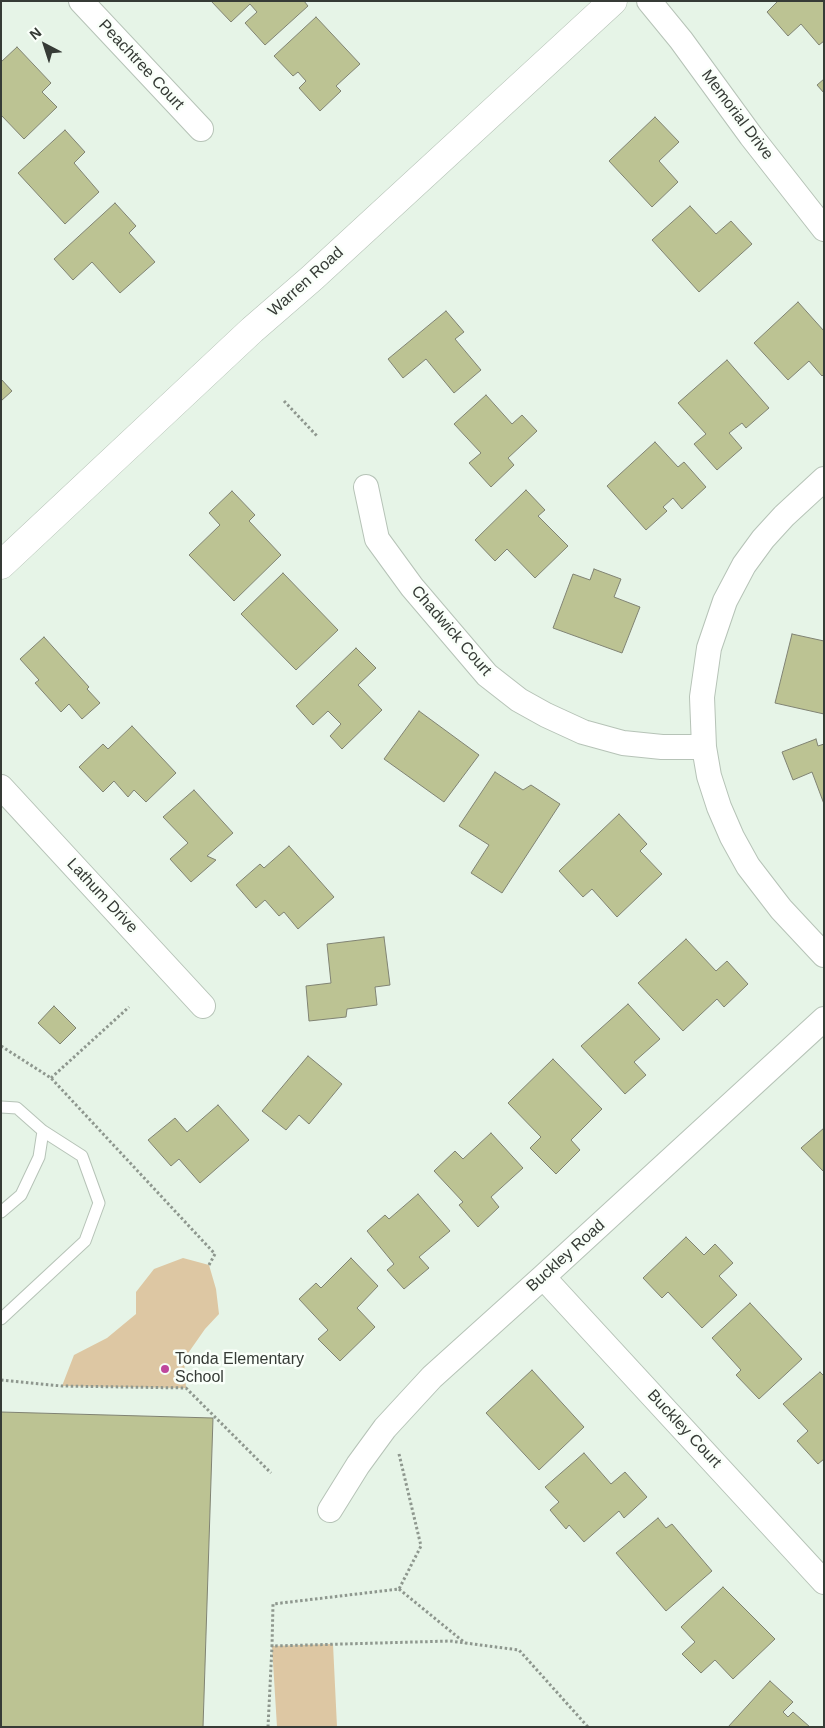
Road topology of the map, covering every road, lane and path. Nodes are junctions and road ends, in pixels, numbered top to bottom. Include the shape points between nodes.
1 (81, 1) edge
2 (613, 1) edge
3 (649, 1) edge
4 (201, 129) dead end
5 (824, 229) edge
6 (284, 401) dead end
7 (317, 436) dead end
8 (824, 480) edge
9 (366, 487) dead end
10 (1, 565) edge
11 (704, 747) junction
12 (1, 787) edge
13 (824, 955) edge
14 (129, 1006) dead end
15 (203, 1006) dead end
16 (824, 1019) edge
17 (1, 1046) edge
18 (51, 1078) junction
19 (1, 1107) edge
20 (43, 1131) junction
21 (1, 1212) edge
22 (209, 1265) dead end
23 (543, 1277) junction
24 (1, 1319) edge
25 (1, 1380) edge
26 (398, 1451) dead end
27 (271, 1473) dead end
28 (330, 1510) dead end
29 (824, 1582) edge
30 (399, 1589) junction
31 (465, 1643) junction
32 (272, 1646) junction
33 (268, 1727) edge
34 (588, 1727) edge

1 - 4 street, Peachtree Court
2 - 10 main road, Warren Road via 252,330
3 - 5 street, Memorial Drive
6 - 7 path
8 - 11 street via 763,539 744,565 725,601 709,648 702,697
9 - 11 street, Chadwick Court via 378,539 412,587 487,675 519,700 583,732 623,743 662,748
11 - 13 street via 719,807 748,866 781,909
12 - 15 street, Lathum Drive
14 - 18 path
16 - 23 street, Buckley Road
17 - 18 path
18 - 22 path via 216,1254
19 - 20 lane via 17,1108
20 - 21 lane via 39,1157 20,1194
20 - 24 lane via 82,1156 100,1203 85,1241
23 - 28 street, Buckley Road via 432,1377 384,1428
23 - 29 street, Buckley Court
25 - 27 path via 62,1386 186,1388
26 - 30 path via 421,1546
30 - 31 path
30 - 32 path via 273,1604
31 - 32 path
31 - 34 path via 519,1650
32 - 33 path

